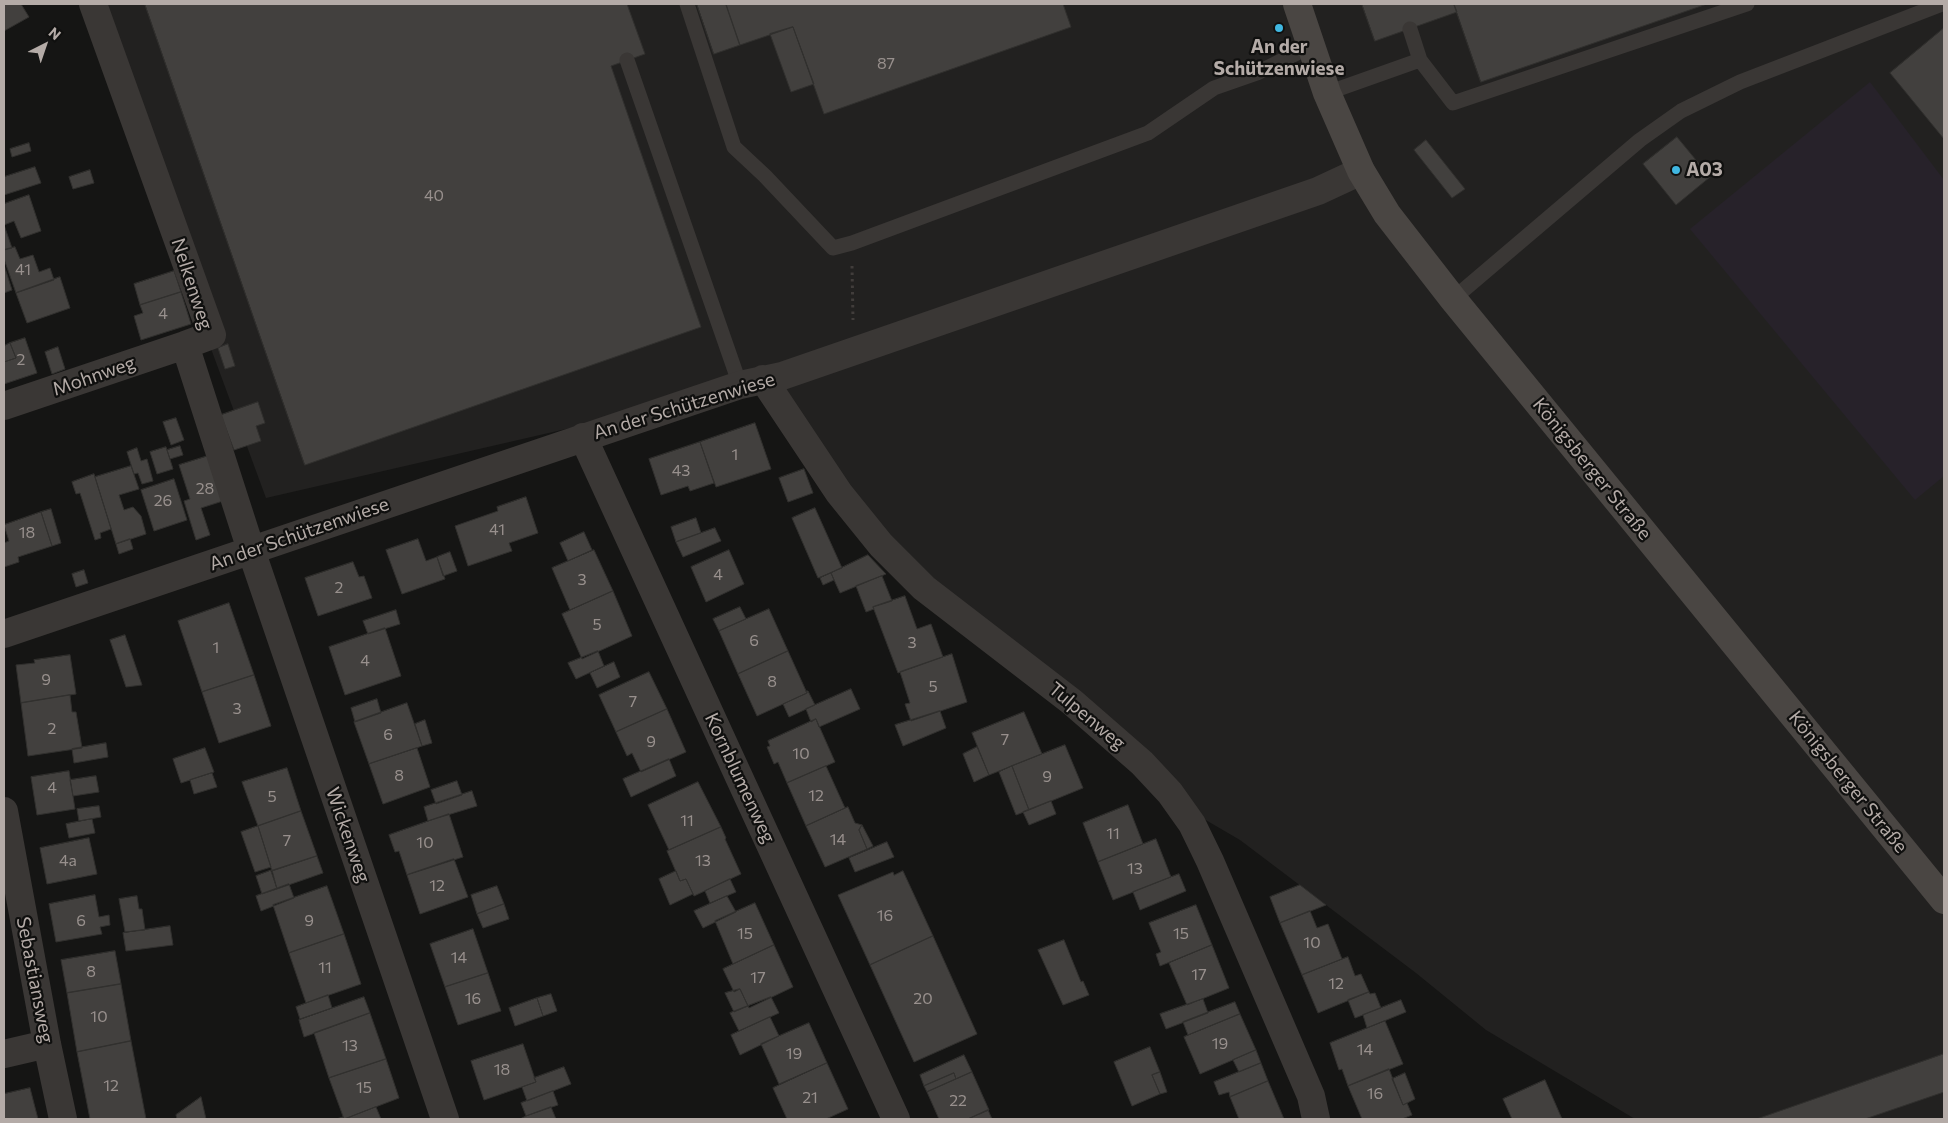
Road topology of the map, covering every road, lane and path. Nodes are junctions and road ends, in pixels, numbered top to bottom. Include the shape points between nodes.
1 (93, 4) edge
2 (687, 4) edge
3 (1296, 4) edge
4 (1748, 4) edge
5 (1942, 4) edge
6 (1410, 29) dead end
7 (1311, 46) junction
8 (627, 60) dead end
9 (1420, 60) junction
10 (1327, 93) junction
11 (1361, 171) junction
12 (852, 243) junction
13 (1453, 299) junction
14 (185, 345) junction
15 (853, 351) junction
16 (751, 382) junction
17 (4, 406) edge
18 (583, 437) junction
19 (251, 550) junction
20 (4, 634) edge
21 (4, 811) edge
22 (1944, 900) edge
23 (47, 1044) junction
24 (4, 1054) edge
25 (63, 1119) edge
26 (445, 1119) edge
27 (896, 1119) edge
28 (1316, 1119) edge

1 - 14 street, Nelkenweg via 212,335
2 - 12 lane via 734,146 833,248
3 - 7 main road, Königsberger Straße
4 - 9 lane via 1453,103
5 - 13 lane via 1740,82 1681,111 1640,140
6 - 9 lane
7 - 10 main road, Königsberger Straße
7 - 12 lane via 1256,73 1214,88 1148,133
8 - 16 lane
9 - 10 lane
10 - 11 main road, Königsberger Straße
11 - 13 main road, Königsberger Straße via 1387,214
11 - 15 street, An der Schützenwiese via 1318,190
12 - 15 path
13 - 22 main road, Königsberger Straße
14 - 17 street, Mohnweg
14 - 19 street, Nelkenweg
15 - 16 street, An der Schützenwiese via 782,376
16 - 18 street, An der Schützenwiese
16 - 28 street, Tulpenweg via 881,545 924,588 1072,702 1142,763 1170,793 1192,824 1210,861 1311,1096
18 - 19 street, An der Schützenwiese
18 - 27 street, Kornblumenweg
19 - 20 street, An der Schützenwiese
19 - 26 street, Wickenweg
21 - 23 street, Sebastiansweg
23 - 24 street
23 - 25 street, Sebastiansweg

